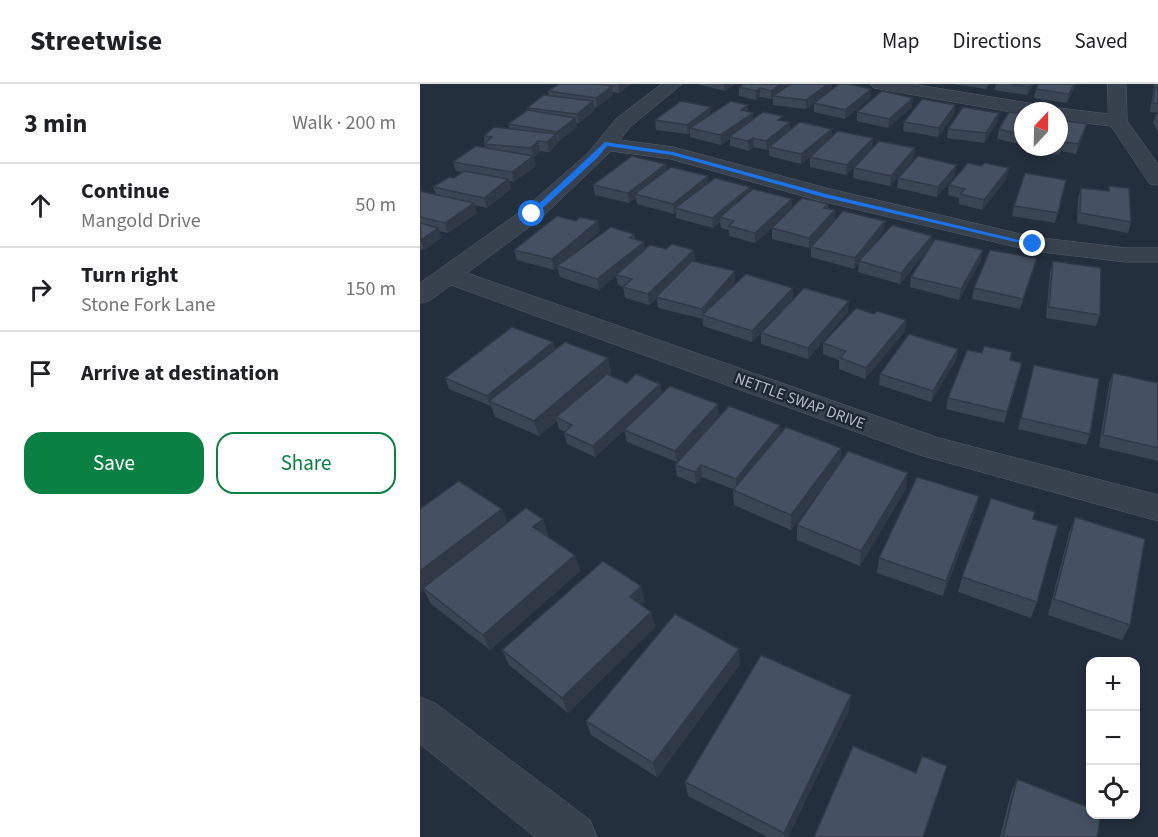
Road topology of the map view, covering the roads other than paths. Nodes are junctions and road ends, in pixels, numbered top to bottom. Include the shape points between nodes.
1 (672, 84) edge
2 (880, 84) edge
3 (1117, 84) edge
4 (1014, 107) edge
5 (1068, 115) edge
6 (1117, 121) junction
7 (605, 144) junction
8 (1158, 179) edge
9 (1158, 255) edge
10 (448, 275) junction
11 (420, 295) edge
12 (1158, 508) edge
13 (420, 717) edge
14 (573, 837) edge

1 - 7 street via 623,123
2 - 4 street
3 - 6 street
5 - 6 street
6 - 8 street
7 - 9 street via 673,153 825,195 1033,244
7 - 10 street via 532,214
10 - 11 street
10 - 12 street, NETTLE SWAP DRIVE via 931,447
13 - 14 street

